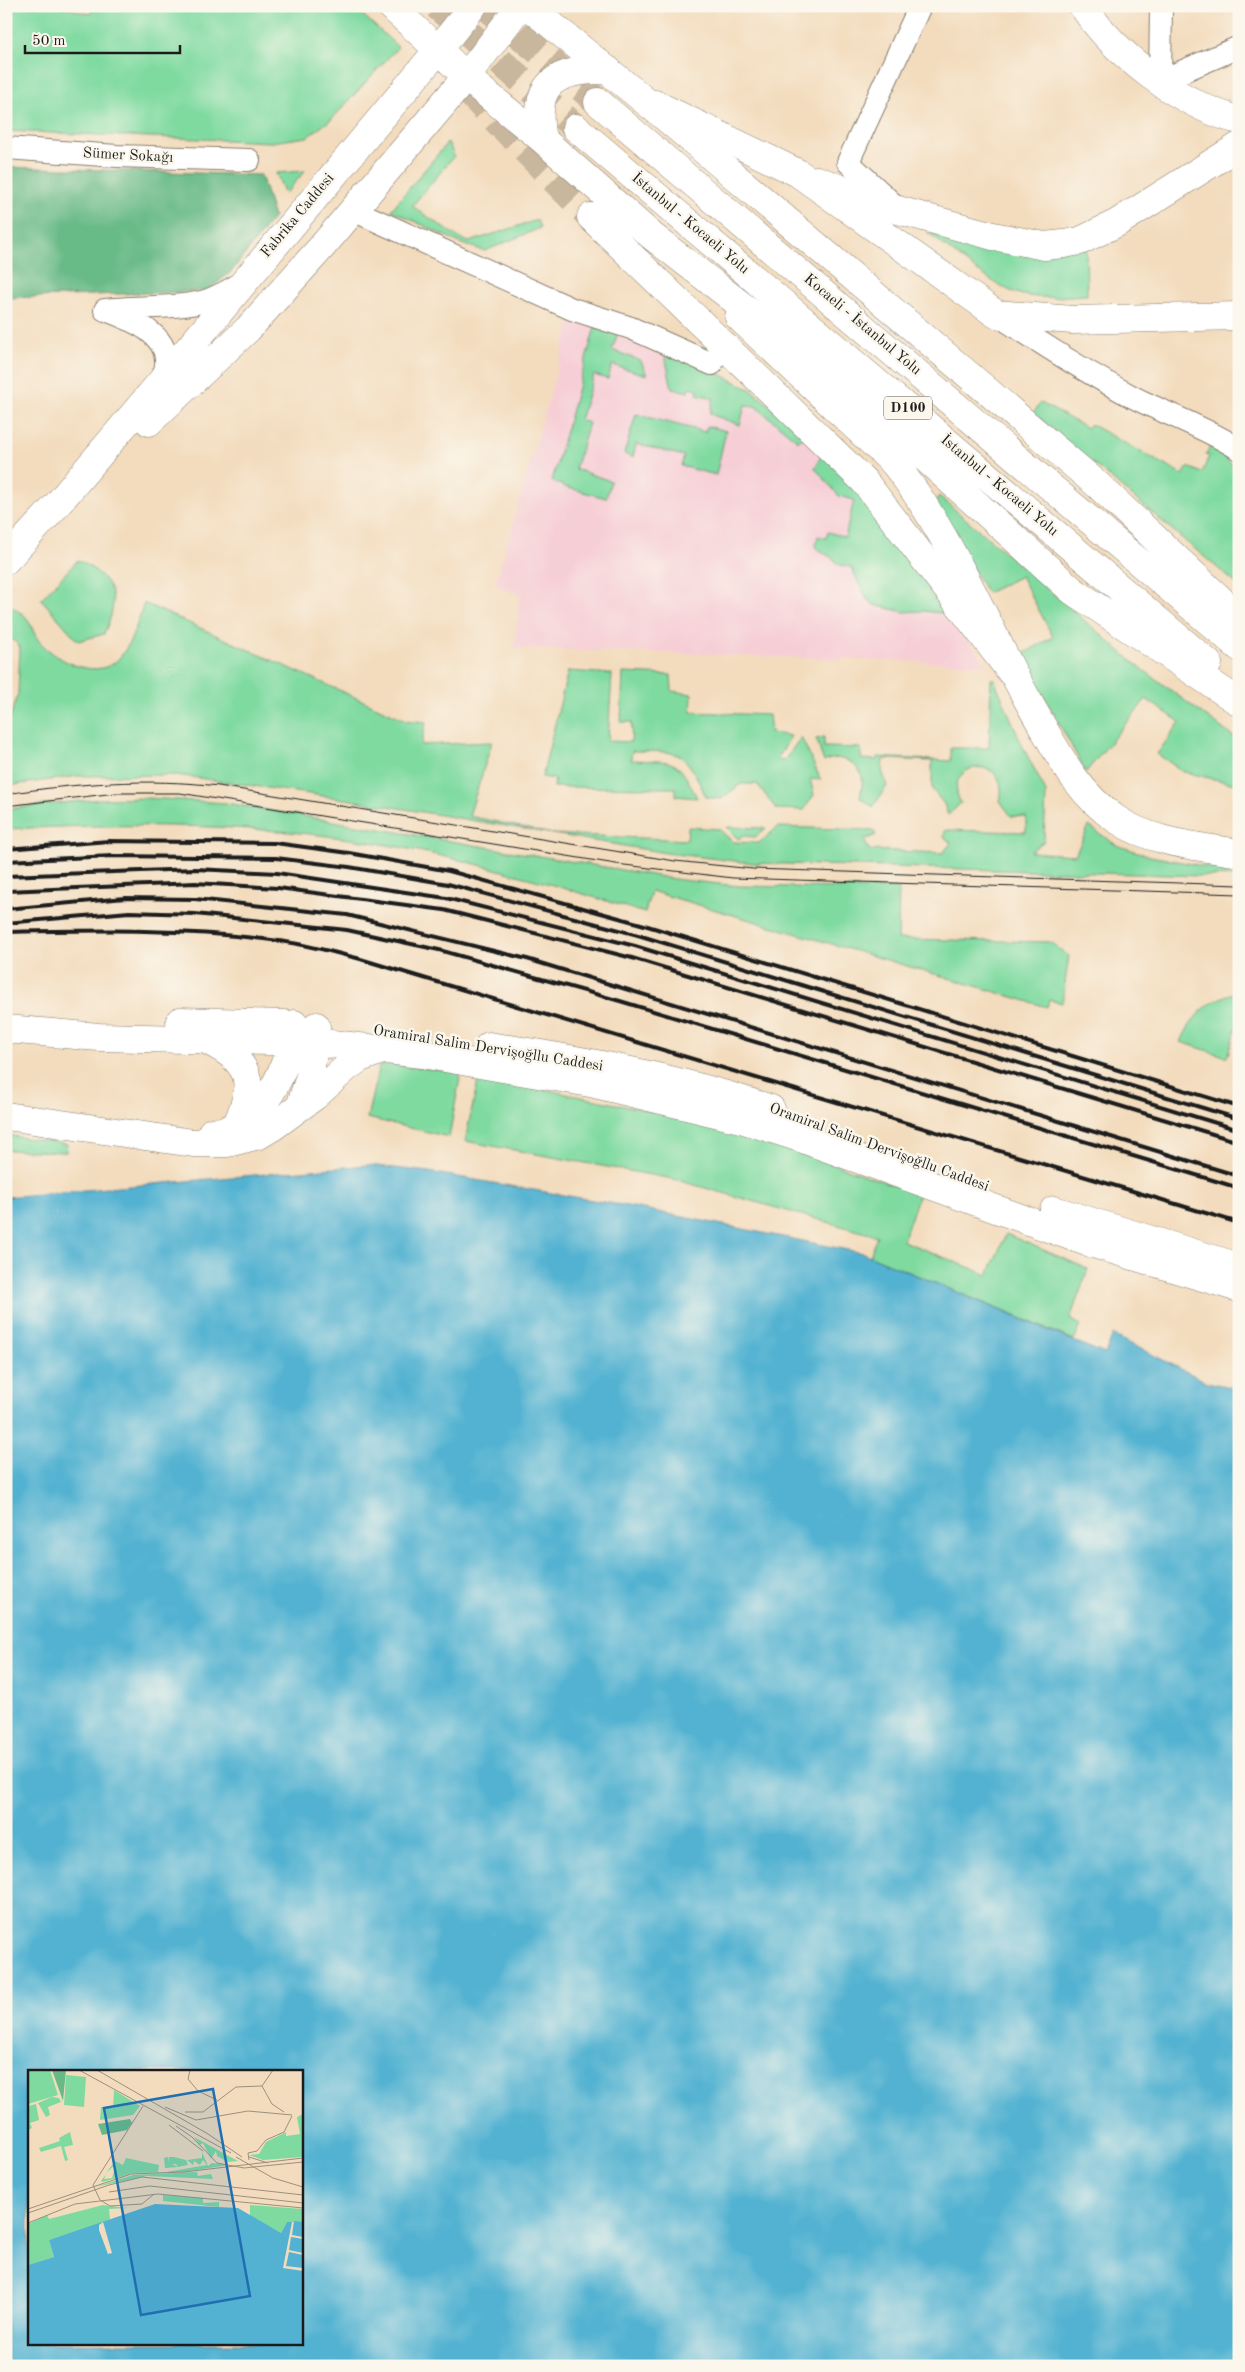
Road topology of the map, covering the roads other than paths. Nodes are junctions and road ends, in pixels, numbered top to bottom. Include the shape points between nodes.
1 (391, 6) edge
2 (473, 6) edge
3 (520, 6) edge
4 (528, 6) edge
5 (920, 6) edge
6 (1082, 6) edge
7 (1161, 6) edge
8 (1239, 47) edge
9 (438, 50) junction
10 (608, 70) junction
11 (467, 76) junction
12 (1160, 81) junction
13 (640, 97) junction
14 (598, 102) tunnel mouth
15 (1239, 120) edge
16 (576, 128) tunnel mouth
17 (542, 139) junction
18 (1239, 146) edge
19 (6, 148) edge
20 (249, 160) dead end
21 (798, 173) junction
22 (353, 210) junction
23 (898, 210) junction
24 (591, 217) tunnel mouth
25 (652, 236) junction
26 (241, 284) junction
27 (996, 314) junction
28 (1239, 316) edge
29 (712, 364) dead end
30 (160, 383) junction
31 (1239, 449) edge
32 (1099, 486) junction
33 (55, 507) junction
34 (6, 560) edge
35 (1239, 602) edge
36 (1239, 618) edge
37 (1239, 647) edge
38 (1010, 672) junction
39 (1239, 689) edge
40 (1239, 702) edge
41 (1239, 853) edge
42 (6, 1025) edge
43 (6, 1029) edge
44 (304, 1033) junction
45 (206, 1040) junction
46 (382, 1050) junction
47 (300, 1107) junction
48 (6, 1116) edge
49 (236, 1126) junction
50 (144, 1135) junction
51 (1239, 1267) edge
52 (1239, 1288) edge

1 - 9 main road
2 - 9 main road, Fabrika Caddesi
3 - 11 main road
4 - 10 main road
5 - 23 street via 848,162
6 - 12 main road via 1105,35
7 - 12 street
8 - 12 street
9 - 11 main road
9 - 26 main road, Fabrika Caddesi
10 - 13 main road
10 - 17 main road via 571,72 557,78 544,91 538,117
11 - 17 main road
11 - 22 main road
12 - 15 main road via 1208,110
13 - 21 main road
13 - 32 main road
14 - 37 main road, Kocaeli - İstanbul Yolu / D100
16 - 39 main road, İstanbul - Kocaeli Yolu / D100
17 - 25 main road
18 - 23 main road via 1116,223 1080,241 1044,246 1016,242
19 - 20 street, Sümer Sokağı
21 - 23 main road
21 - 27 main road
22 - 29 street via 572,309 631,328
22 - 33 main road via 248,328
24 - 38 main road via 864,481
25 - 38 main road via 894,463 934,518
25 - 40 main road via 844,385 1073,591
26 - 30 main road, Fabrika Caddesi
26 - 30 street via 221,295 192,304 105,310 138,324 158,341 166,364
27 - 28 main road via 1073,320
27 - 31 street via 1087,372 1135,398 1193,422
30 - 33 main road, Fabrika Caddesi
32 - 35 main road
32 - 36 main road
33 - 34 main road
38 - 41 main road via 1074,780 1116,819 1139,831 1172,841
42 - 44 main road, Oramiral Salim Dervişoğllu Caddesi via 244,1021
43 - 45 main road via 99,1037
44 - 45 main road
44 - 46 main road, Oramiral Salim Dervişoğllu Caddesi
44 - 47 main road via 310,1076
44 - 49 main road via 265,1101
44 - 51 main road, Oramiral Salim Dervişoğllu Caddesi via 428,1038 556,1056 706,1089 806,1121 1070,1216
45 - 49 main road via 227,1050 246,1074 248,1092
46 - 47 main road via 360,1058
46 - 52 main road, Oramiral Salim Dervişoğllu Caddesi via 590,1083 744,1120 1087,1242
47 - 50 main road via 259,1135 228,1143 193,1143
48 - 50 main road
49 - 50 main road via 220,1132

